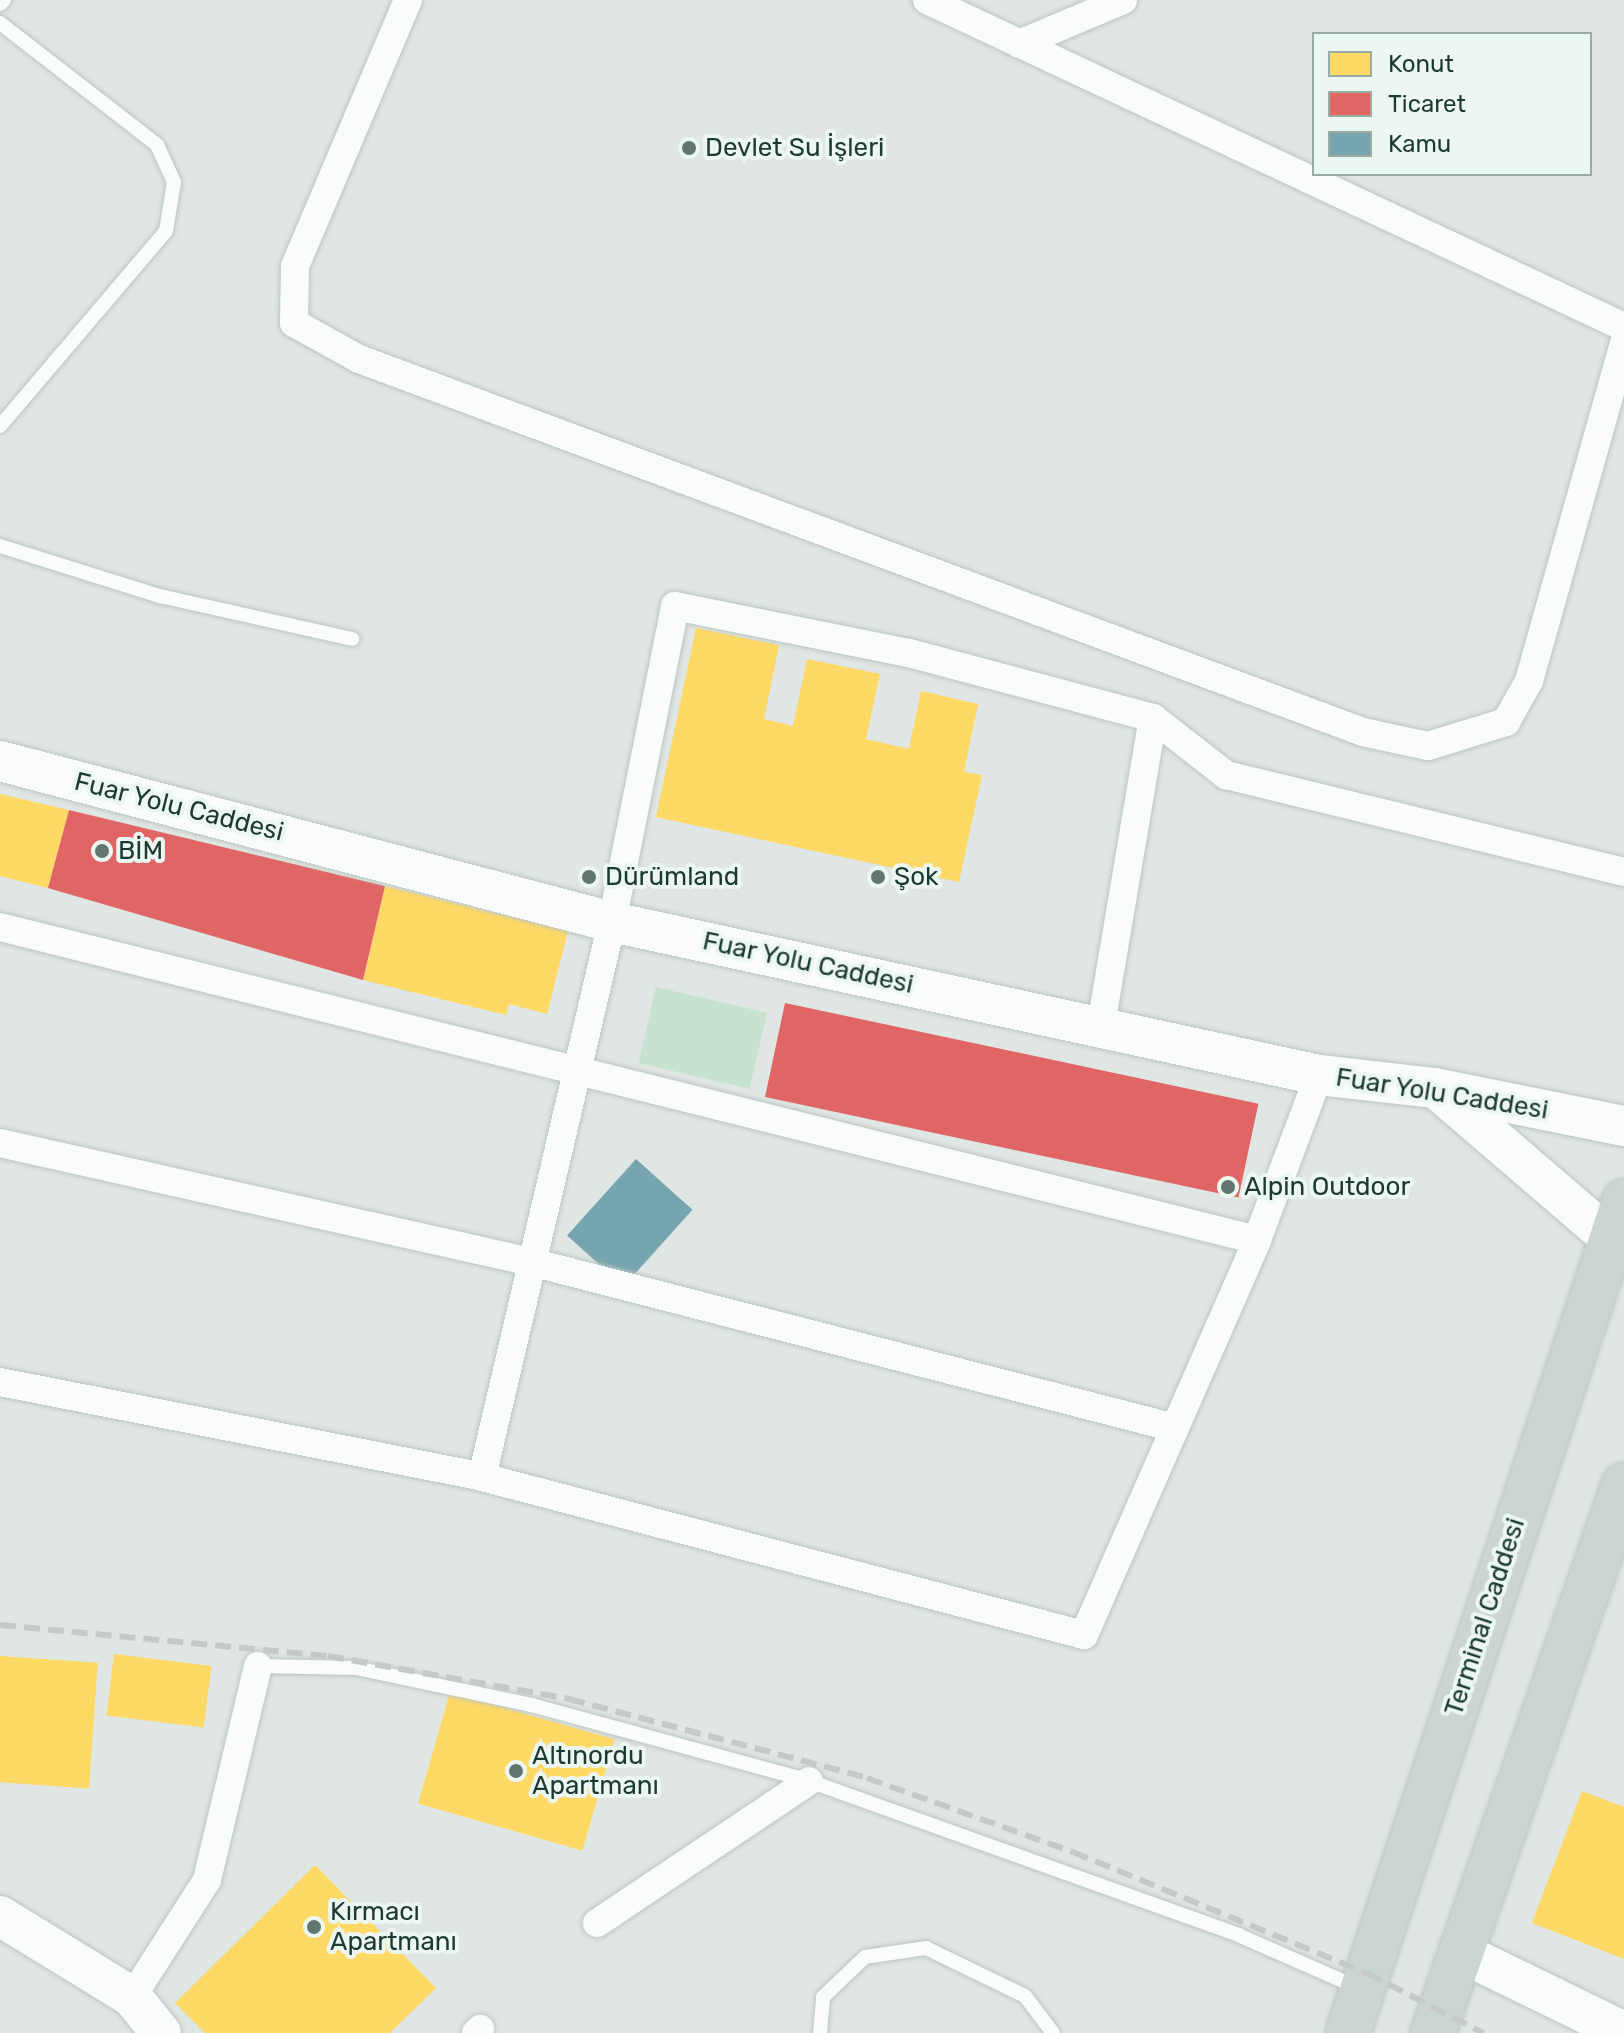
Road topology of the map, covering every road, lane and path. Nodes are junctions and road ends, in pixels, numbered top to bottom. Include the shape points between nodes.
1 (408, 0) edge
2 (927, 0) edge
3 (1123, 0) edge
4 (0, 23) edge
5 (1019, 44) junction
6 (1624, 327) edge
7 (1624, 343) edge
8 (0, 426) edge
9 (0, 546) edge
10 (352, 639) dead end
11 (1153, 718) junction
12 (0, 761) edge
13 (1624, 872) edge
14 (612, 922) junction
15 (0, 927) edge
16 (1101, 1025) junction
17 (575, 1069) junction
18 (1319, 1075) junction
19 (1435, 1088) junction
20 (1624, 1126) edge
21 (0, 1143) edge
22 (1618, 1220) edge
23 (1257, 1240) junction
24 (531, 1262) junction
25 (0, 1382) edge
26 (1175, 1428) junction
27 (482, 1477) junction
28 (1624, 1485) edge
29 (258, 1666) joint
30 (809, 1781) junction
31 (0, 1916) edge
32 (597, 1923) dead end
33 (1462, 1953) junction
34 (1363, 1989) junction
35 (132, 1997) junction
36 (1624, 2032) edge
37 (161, 2033) edge
38 (820, 2033) edge
39 (1053, 2033) edge
40 (1348, 2033) edge
41 (1433, 2033) edge

1 - 7 street via 295,266 294,323 359,359 1363,732 1428,746 1506,722 1529,681
2 - 5 street
3 - 5 street
4 - 8 lane via 157,145 174,182 166,231
5 - 6 street
9 - 10 lane via 160,596
11 - 13 street via 1226,775
11 - 14 street via 909,653 675,606
11 - 16 street
12 - 14 main road, Fuar Yolu Caddesi
14 - 16 main road, Fuar Yolu Caddesi
14 - 17 street
15 - 17 street
16 - 18 main road, Fuar Yolu Caddesi
17 - 23 street
17 - 24 street
18 - 19 main road, Fuar Yolu Caddesi
18 - 23 street
19 - 20 main road, Fuar Yolu Caddesi
19 - 22 main road
21 - 24 street
22 - 34 main road, Terminal Caddesi
23 - 26 street
24 - 26 street
24 - 27 street
25 - 27 street
26 - 27 street via 1084,1635
28 - 33 main road
29 - 30 lane via 356,1668 517,1701
29 - 35 street via 207,1880
30 - 32 street
30 - 34 lane via 1238,1935
31 - 35 main road
33 - 36 main road
33 - 41 main road
34 - 40 main road, Terminal Caddesi
35 - 37 main road
38 - 39 lane via 823,1997 865,1957 926,1948 1025,1996

